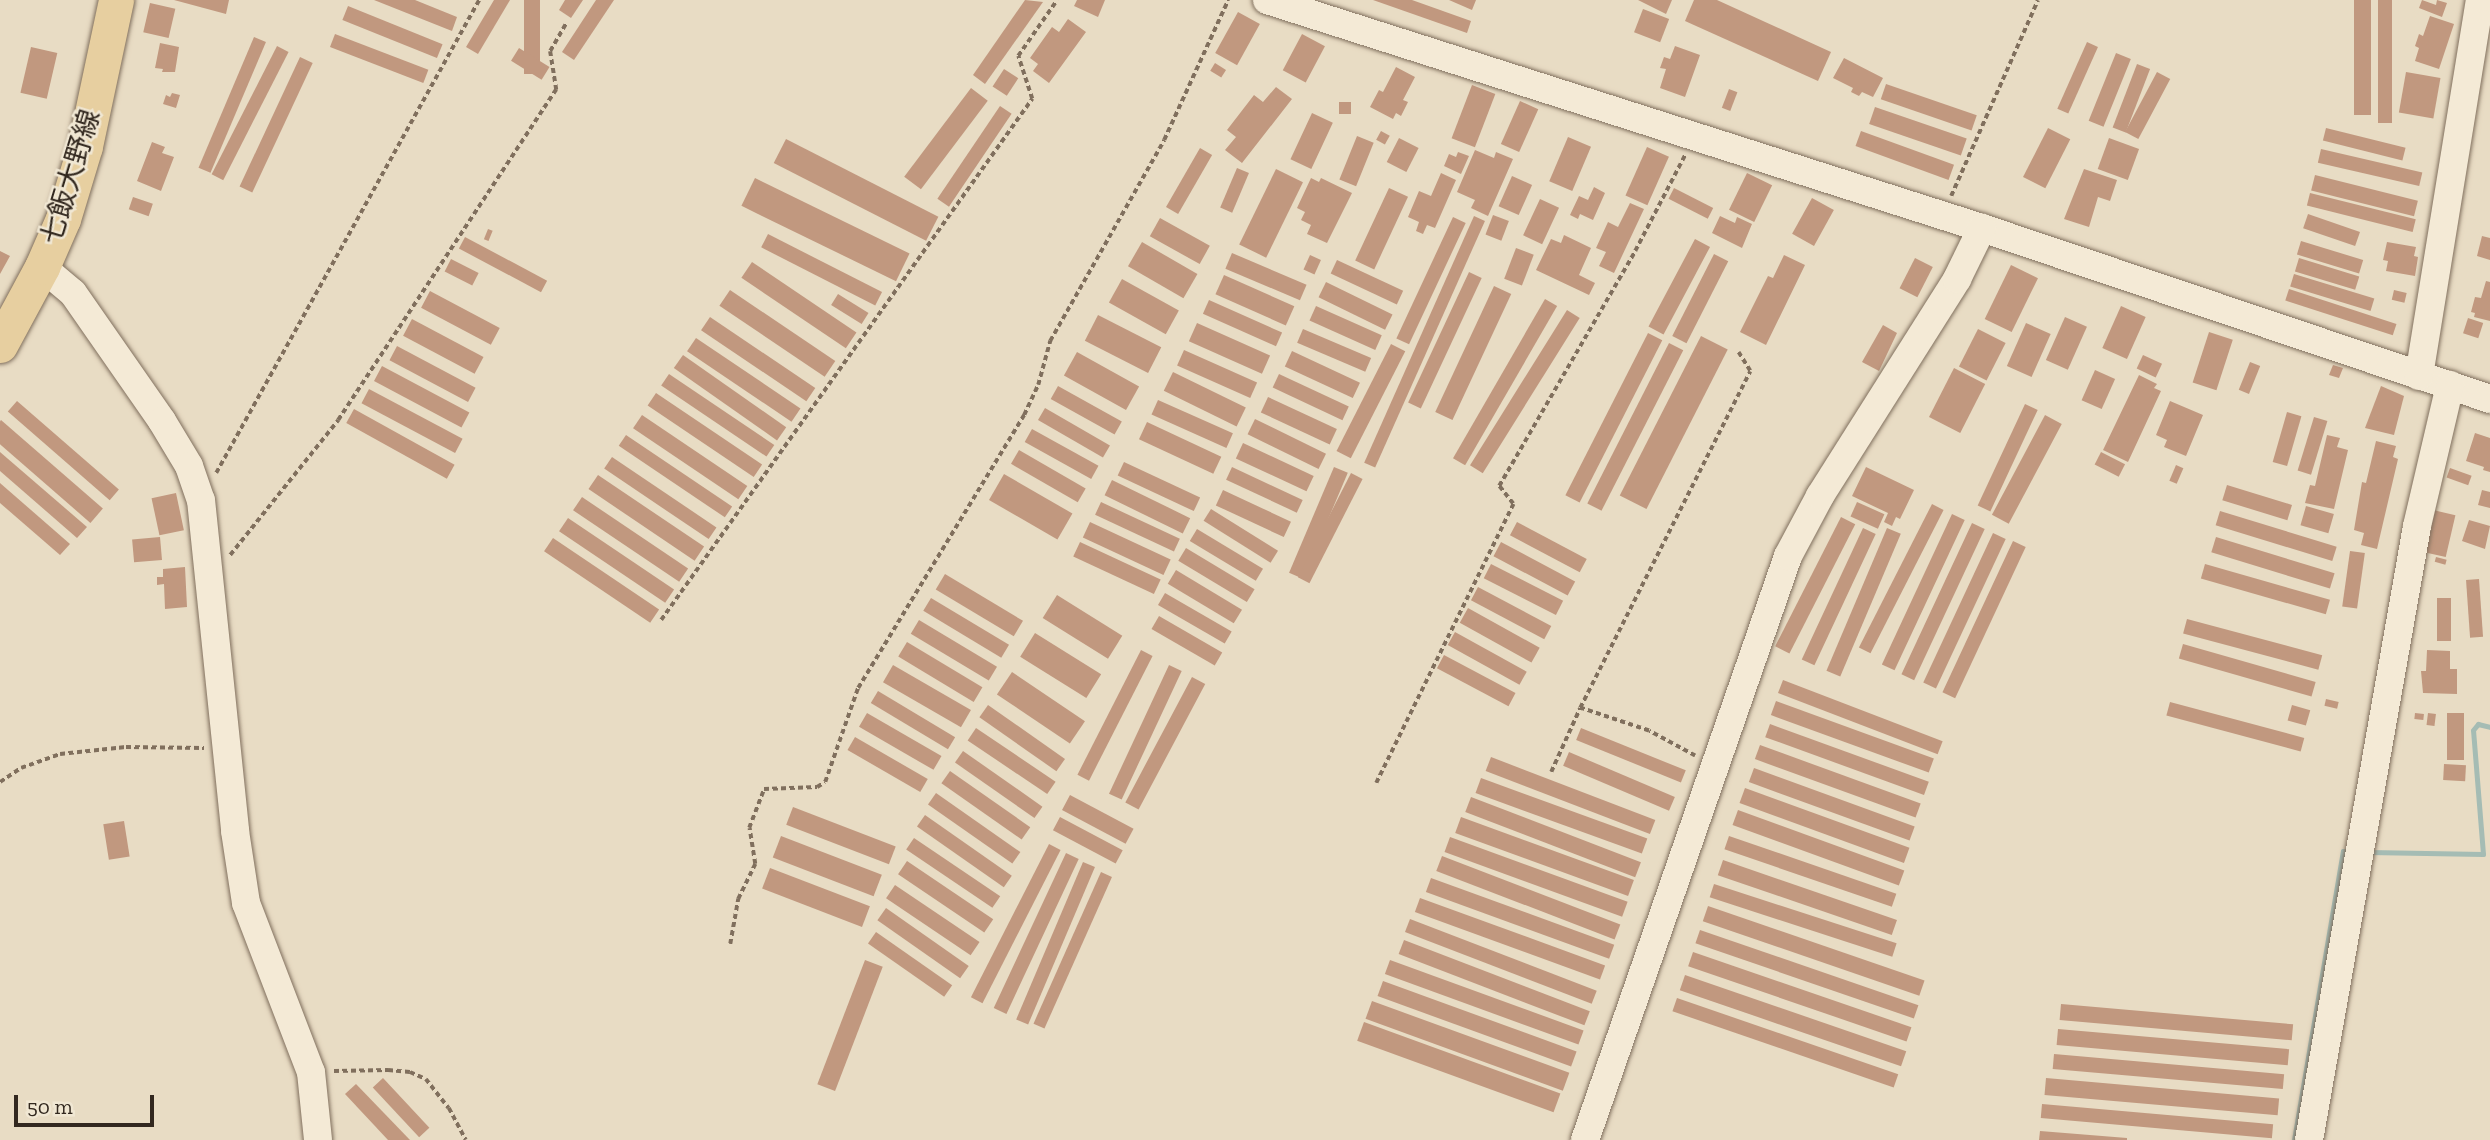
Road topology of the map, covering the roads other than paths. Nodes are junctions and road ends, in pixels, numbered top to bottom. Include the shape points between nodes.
1 (116, 0) edge
2 (1267, 0) edge
3 (2480, 0) edge
4 (1982, 228) junction
5 (42, 267) junction
6 (0, 345) edge
7 (2419, 376) junction
8 (2449, 386) junction
9 (2490, 400) edge
10 (318, 1140) edge
11 (1585, 1140) edge
12 (2309, 1140) edge

1 - 5 main road, 七飯大野線 via 85,146 63,219
2 - 4 street
3 - 7 street
4 - 7 street
4 - 11 street via 1957,279 1820,496 1788,556
5 - 6 main road, 七飯大野線
5 - 10 street via 73,293 162,421 189,466 201,500 246,904 311,1072
7 - 8 street
8 - 9 street
8 - 12 street via 2417,526

